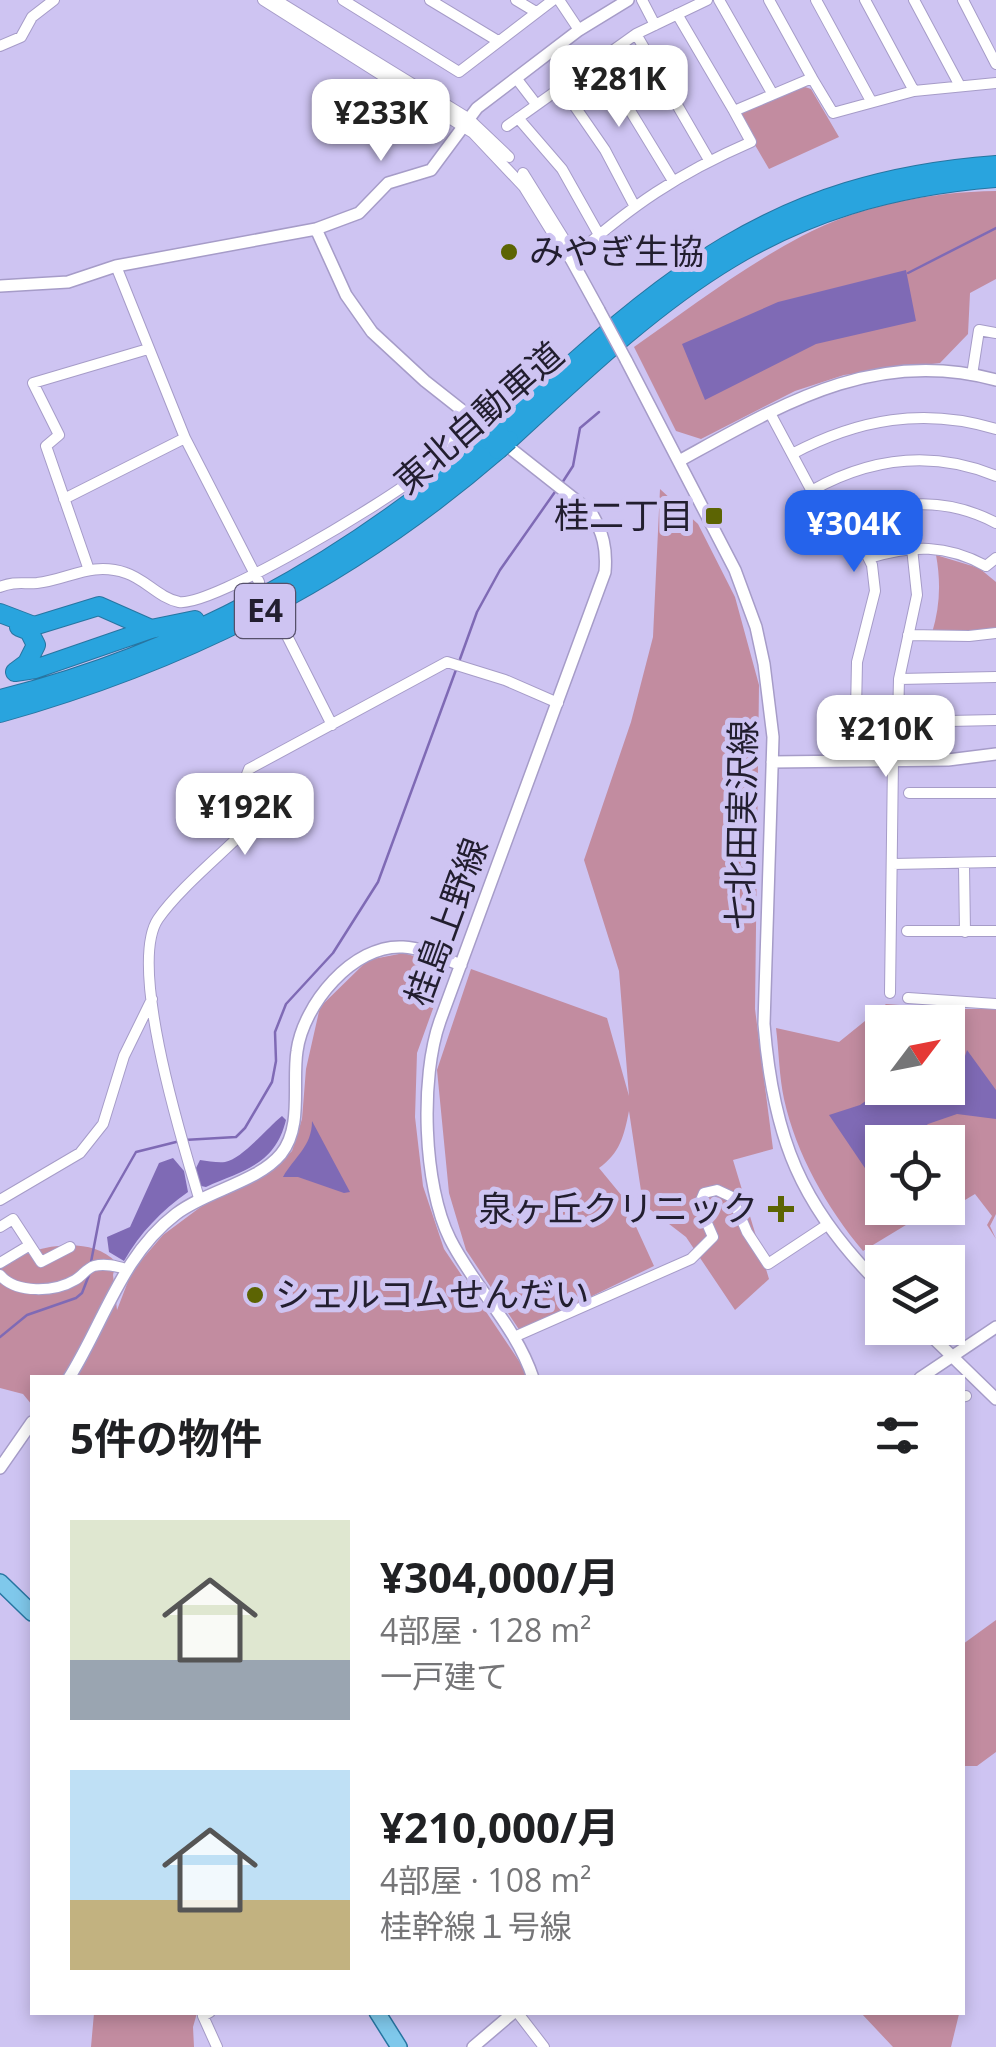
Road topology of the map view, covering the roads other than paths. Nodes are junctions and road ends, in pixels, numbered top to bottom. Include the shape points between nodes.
1 (54, 0) edge
2 (263, 0) edge
3 (276, 0) edge
4 (343, 0) edge
5 (430, 0) edge
6 (516, 0) edge
7 (556, 0) edge
8 (628, 0) edge
9 (642, 0) edge
10 (708, 0) edge
11 (719, 0) edge
12 (769, 0) edge
13 (816, 0) edge
14 (865, 0) edge
15 (914, 0) edge
16 (963, 0) edge
17 (536, 12) junction
18 (677, 14) junction
19 (656, 25) junction
20 (579, 30) junction
21 (636, 34) junction
22 (498, 41) junction
23 (0, 46) edge
24 (598, 58) junction
25 (996, 64) edge
26 (516, 78) junction
27 (812, 78) junction
28 (996, 83) edge
29 (560, 86) junction
30 (960, 86) junction
31 (914, 91) junction
32 (772, 94) junction
33 (870, 101) junction
34 (536, 104) junction
35 (734, 111) junction
36 (518, 118) junction
37 (466, 122) junction
38 (507, 126) dead end
39 (710, 160) junction
40 (996, 165) edge
41 (996, 178) edge
42 (673, 181) junction
43 (634, 205) junction
44 (316, 229) junction
45 (598, 233) junction
46 (571, 259) junction
47 (116, 266) junction
48 (0, 286) edge
49 (996, 332) edge
50 (148, 349) junction
51 (972, 375) junction
52 (996, 380) edge
53 (770, 413) junction
54 (472, 419) junction
55 (996, 429) edge
56 (185, 438) junction
57 (499, 440) junction
58 (792, 454) junction
59 (678, 461) junction
60 (996, 476) edge
61 (811, 491) junction
62 (64, 498) junction
63 (996, 523) edge
64 (842, 524) junction
65 (912, 548) junction
66 (869, 558) junction
67 (996, 558) edge
68 (89, 570) junction
69 (256, 577) junction
70 (297, 578) junction
71 (0, 587) edge
72 (275, 612) dead end
73 (0, 616) edge
74 (152, 629) junction
75 (996, 633) edge
76 (908, 635) junction
77 (996, 677) edge
78 (898, 679) junction
79 (0, 699) edge
80 (558, 703) junction
81 (0, 713) edge
82 (996, 720) edge
83 (898, 722) junction
84 (855, 723) junction
85 (332, 725) junction
86 (996, 754) edge
87 (856, 758) junction
88 (893, 760) junction
89 (772, 762) junction
90 (909, 793) dead end
91 (996, 793) edge
92 (996, 862) edge
93 (892, 864) junction
94 (964, 865) junction
95 (907, 931) dead end
96 (996, 931) edge
97 (965, 932) junction
98 (461, 965) junction
99 (890, 993) dead end
100 (153, 998) junction
101 (908, 998) dead end
102 (996, 1004) edge
103 (199, 1198) junction
104 (0, 1200) edge
105 (827, 1226) junction
106 (0, 1228) edge
107 (30, 1244) junction
108 (70, 1247) dead end
109 (0, 1263) edge
110 (126, 1269) junction
111 (865, 1270) edge
112 (0, 1274) edge
113 (996, 1327) edge
114 (514, 1337) junction
115 (941, 1345) edge
116 (952, 1356) junction
117 (72, 1375) edge
118 (533, 1375) edge
119 (924, 1375) edge
120 (996, 1399) edge
121 (30, 1425) edge
122 (0, 1468) edge
123 (0, 1582) edge
124 (30, 1610) edge
125 (205, 2015) edge
126 (379, 2015) edge
127 (511, 2015) edge
128 (515, 2015) edge
129 (218, 2047) edge
130 (399, 2047) edge
131 (473, 2047) edge
132 (544, 2047) edge

1 - 23 street via 32,17 21,37
2 - 37 street
3 - 37 street
4 - 22 street via 459,72
5 - 22 street
6 - 17 street
7 - 17 street
7 - 20 street
8 - 20 street
9 - 19 street
10 - 18 street
11 - 32 street
12 - 27 street
13 - 33 street
14 - 31 street
15 - 30 street
16 - 25 street
17 - 22 street
18 - 19 street
18 - 35 street
19 - 21 street
20 - 26 street
21 - 24 street
21 - 39 street
24 - 29 street
24 - 42 street
26 - 34 street
26 - 37 street
27 - 32 street
27 - 33 street via 833,113
28 - 30 street
29 - 34 street
29 - 43 street
30 - 31 street
31 - 33 street
32 - 35 street
34 - 36 street
35 - 39 street via 751,142
36 - 38 street
36 - 45 street via 562,170
37 - 44 street via 431,170 388,183 358,213
37 - 46 street via 506,153 534,188
39 - 42 street
40 - 57 highway, 東北自動車道 / E4 via 860,186 753,229 657,290
41 - 57 highway, 東北自動車道 / E4 via 861,200 740,251 634,326
42 - 43 street
43 - 45 street
44 - 47 street
44 - 54 street via 356,314
45 - 46 street
46 - 59 street, 七北田実沢線, bridge
47 - 48 street via 68,282
47 - 50 street
49 - 51 street via 979,330
50 - 56 street
50 - 62 street via 33,383 58,435 46,446
51 - 52 street
51 - 53 street via 872,375 811,392
53 - 58 street
53 - 59 street
54 - 69 street via 393,495
54 - 80 street, 桂島上野線 via 591,512 602,530 605,572
55 - 58 street via 954,418 895,418 840,431
56 - 62 street
56 - 69 street
57 - 70 highway, 東北自動車道 / E4
57 - 81 highway, 東北自動車道 / E4 via 413,520 276,605 161,659
58 - 61 street
59 - 89 street, 七北田実沢線 via 756,626 772,716
60 - 61 street via 941,461 906,460 870,466
61 - 64 street
62 - 68 street
63 - 64 street via 966,510 913,503
64 - 66 street
65 - 66 street
65 - 67 street via 956,552 986,566
65 - 76 street via 917,595
66 - 84 street via 875,591 857,662
68 - 69 street via 130,574 183,602
68 - 71 street
70 - 74 highway via 190,622
70 - 79 highway, 東北自動車道 / E4 via 166,642
72 - 85 street
73 - 74 highway via 34,626 98,606
73 - 74 highway via 35,641 32,657 15,672
75 - 76 street
76 - 78 street
77 - 78 street
78 - 83 street
80 - 85 street via 447,662
80 - 98 street, 桂島上野線
82 - 83 street
83 - 84 street
84 - 87 street
85 - 100 street via 249,770 263,817 157,920 148,954
86 - 88 street
87 - 88 street
87 - 89 street
88 - 93 street
89 - 105 street, 七北田実沢線 via 767,1060 782,1138
90 - 91 street
92 - 94 street
93 - 94 street
93 - 99 street
94 - 97 street
95 - 97 street
96 - 97 street
98 - 103 street via 404,947 375,952 354,965 317,1002 302,1030 286,1147 264,1168
98 - 114 street, 桂島上野線 via 428,1064 437,1203 450,1240
100 - 103 street via 166,1082
100 - 104 street via 124,1056 107,1116 91,1140
101 - 102 street
103 - 110 street via 160,1227
105 - 111 street, 七北田実沢線
105 - 114 street via 768,1264 732,1198 710,1191 699,1204 713,1238 691,1259
106 - 107 street via 13,1219
107 - 108 street via 41,1262
107 - 109 street
110 - 112 street via 92,1267 70,1283 39,1289
110 - 117 street
113 - 116 street
114 - 118 street, 桂島上野線
115 - 116 street
116 - 119 street
116 - 120 street
121 - 122 street
123 - 124 main road
125 - 129 street
126 - 130 main road
127 - 131 street
128 - 132 street

